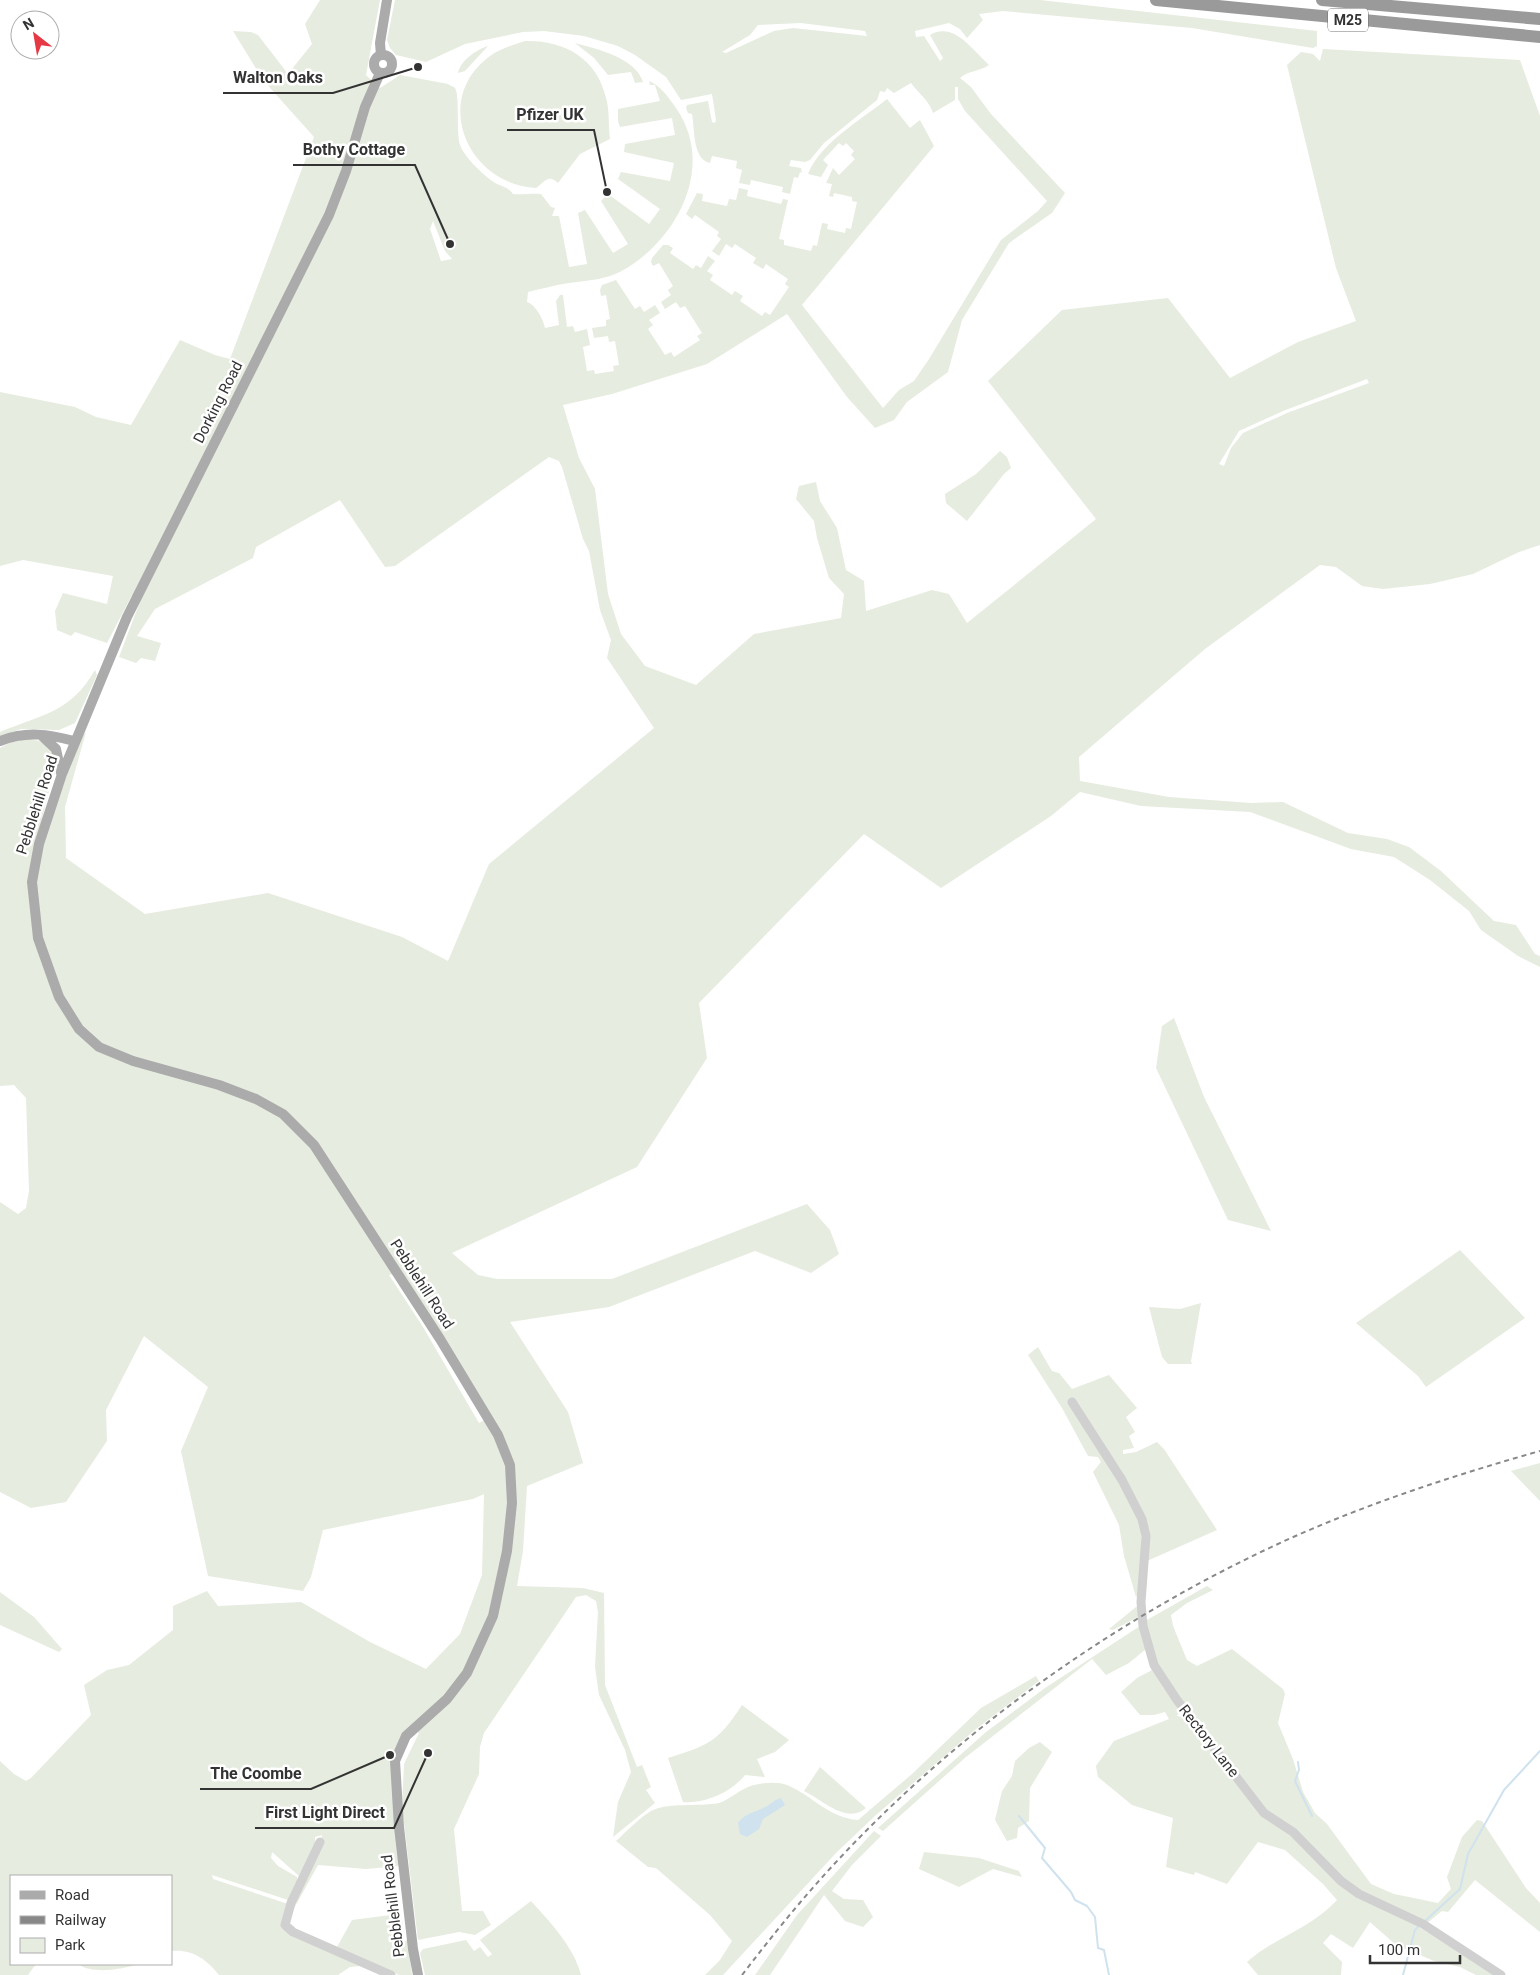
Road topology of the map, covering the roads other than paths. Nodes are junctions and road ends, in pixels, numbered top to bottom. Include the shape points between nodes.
1 (387, 0) edge
2 (1156, 0) edge
3 (1322, 0) edge
4 (1540, 20) edge
5 (1540, 37) edge
6 (40, 734) junction
7 (0, 741) edge
8 (74, 741) junction
9 (62, 774) junction
10 (1072, 1402) dead end
11 (320, 1842) dead end
12 (391, 1975) edge
13 (418, 1975) edge
14 (1501, 1975) edge

1 - 8 main road, Dorking Road via 381,55 373,64 380,73 329,216 138,594
2 - 5 highway, M25
3 - 4 highway, M25
6 - 7 main road via 24,734
6 - 8 main road
6 - 9 main road via 56,749
8 - 9 main road, Pebblehill Road
9 - 13 main road, Pebblehill Road via 34,865 32,882 38,938 59,998 79,1028 99,1047 133,1061 219,1084 256,1098 283,1114 314,1145 440,1339 498,1435 510,1465 512,1502 507,1551 493,1616 467,1673 446,1699 406,1736 395,1762 398,1819
10 - 14 street, Rectory Lane via 1122,1480 1142,1519 1146,1536 1141,1602 1143,1626 1154,1665 1177,1700 1264,1813 1293,1832 1341,1881 1359,1894 1423,1924
11 - 12 street via 291,1904 285,1925 293,1932

